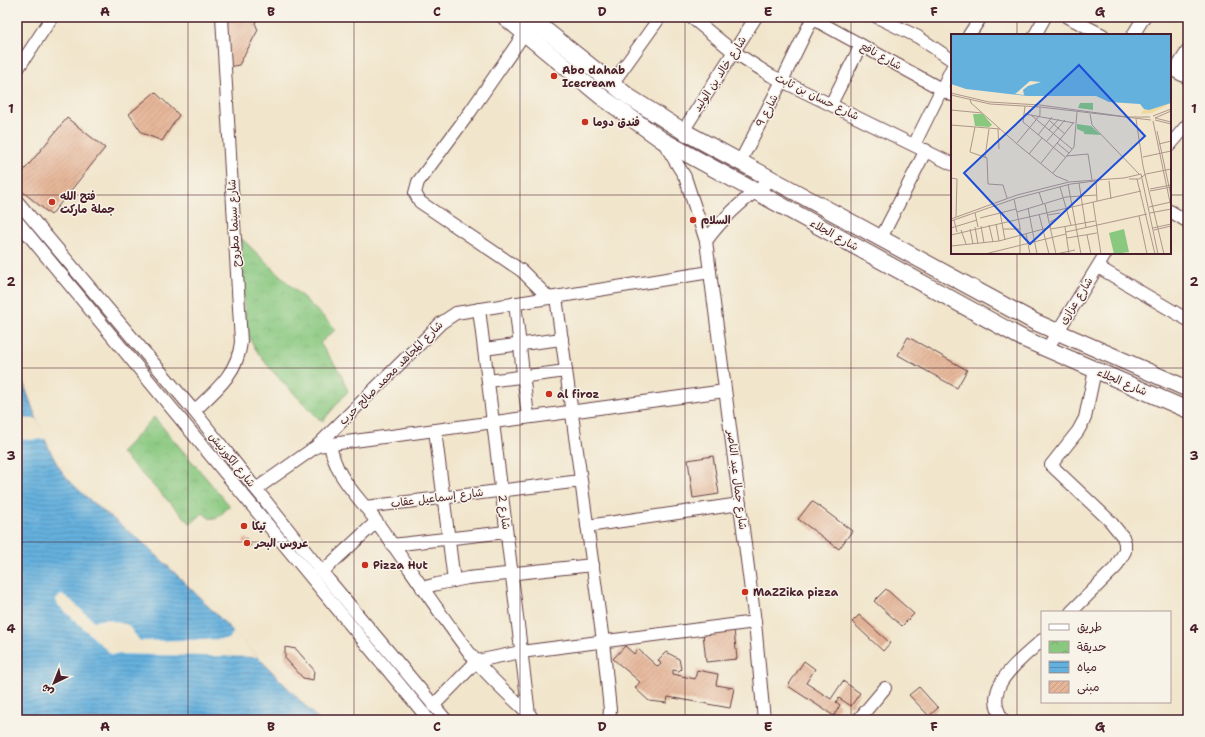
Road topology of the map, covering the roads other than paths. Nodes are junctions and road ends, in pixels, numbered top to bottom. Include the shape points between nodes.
1 (52, 17) edge
2 (222, 17) edge
3 (505, 17) edge
4 (529, 17) edge
5 (660, 17) edge
6 (691, 17) edge
7 (756, 17) edge
8 (812, 17) edge
9 (877, 17) edge
10 (1045, 17) edge
11 (1067, 17) edge
12 (1144, 17) edge
13 (978, 18) edge
14 (524, 34) junction
15 (970, 34) edge
16 (1036, 34) edge
17 (1101, 34) edge
18 (1134, 34) edge
19 (861, 45) junction
20 (1188, 50) edge
21 (734, 52) junction
22 (951, 59) edge
23 (17, 70) edge
24 (1172, 70) edge
25 (951, 73) edge
26 (1188, 78) edge
27 (782, 81) junction
28 (612, 84) junction
29 (947, 92) edge
30 (831, 104) junction
31 (1188, 124) edge
32 (683, 131) junction
33 (1184, 137) edge
34 (662, 140) junction
35 (1171, 144) edge
36 (914, 145) junction
37 (926, 150) junction
38 (740, 162) junction
39 (951, 163) edge
40 (773, 179) junction
41 (755, 191) junction
42 (17, 201) edge
43 (1171, 212) edge
44 (17, 221) edge
45 (1188, 222) edge
46 (881, 238) junction
47 (706, 241) junction
48 (1105, 254) edge
49 (1098, 267) junction
50 (710, 272) junction
51 (553, 297) junction
52 (516, 303) junction
53 (478, 309) junction
54 (1188, 320) edge
55 (1057, 332) junction
56 (562, 339) junction
57 (520, 344) junction
58 (484, 349) junction
59 (1047, 349) junction
60 (1095, 370) junction
61 (566, 371) junction
62 (524, 377) junction
63 (488, 381) junction
64 (1188, 389) edge
65 (725, 390) junction
66 (1188, 410) edge
67 (194, 411) junction
68 (572, 411) junction
69 (528, 417) junction
70 (492, 422) junction
71 (435, 430) junction
72 (330, 444) junction
73 (317, 446) junction
74 (581, 481) junction
75 (256, 489) junction
76 (501, 490) junction
77 (444, 497) junction
78 (740, 504) junction
79 (365, 507) junction
80 (376, 522) junction
81 (587, 526) junction
82 (506, 532) junction
83 (449, 539) junction
84 (392, 545) junction
85 (593, 565) junction
86 (322, 572) junction
87 (511, 574) junction
88 (454, 580) junction
89 (422, 588) junction
90 (1072, 611) edge
91 (755, 622) junction
92 (603, 641) junction
93 (1041, 641) edge
94 (521, 652) junction
95 (477, 661) junction
96 (885, 688) dead end
97 (433, 706) junction
98 (531, 717) edge
99 (998, 718) edge
100 (429, 720) edge
101 (446, 720) edge
102 (609, 720) edge
103 (764, 720) edge
104 (858, 720) edge

1 - 23 street
2 - 67 street, شارع سينما مطروح via 241,342 238,361 233,370
3 - 14 main road, شارع الجلاء
4 - 28 main road, شارع الجلاء
5 - 28 street
6 - 21 street, شارع حسان بن ثابت
7 - 21 street, شارع خالد بن الوليد
8 - 19 street, شارع نافع
8 - 27 street, شارع 9
9 - 22 street via 918,36
10 - 16 street
11 - 17 street
12 - 18 street
13 - 15 street
14 - 34 main road, شارع الجلاء via 606,101
14 - 51 street via 418,182 415,193 420,202 522,271
19 - 29 street, شارع نافع
19 - 30 street
20 - 24 street
21 - 27 street, شارع حسان بن ثابت
21 - 32 street, شارع خالد بن الوليد
24 - 26 street
25 - 29 street
27 - 30 street, شارع حسان بن ثابت
27 - 38 street, شارع 9
28 - 32 main road, شارع الجلاء via 646,109
29 - 36 street
30 - 36 street, شارع حسان بن ثابت
31 - 33 street
32 - 38 main road, شارع الجلاء
33 - 35 street
34 - 41 main road, شارع الجلاء
34 - 47 street, شارع جمال عبد الناصر via 685,177
36 - 37 street, شارع حسان بن ثابت
37 - 39 street, شارع حسان بن ثابت
37 - 46 street
38 - 40 main road, شارع الجلاء
40 - 41 street
40 - 46 main road, شارع الجلاء
41 - 47 street via 724,218
41 - 59 main road, شارع الجلاء via 1007,330
42 - 67 street, شارع الكورنيش
43 - 45 street
44 - 100 street, شارع الكورنيش
46 - 55 main road, شارع الجلاء via 1013,311
47 - 50 street, شارع جمال عبد الناصر
48 - 49 street, شارع عزازى
49 - 54 street
49 - 55 street, شارع عزازى
50 - 51 street, شارع المجاهد محمد صالح حرب
50 - 65 street, شارع جمال عبد الناصر
51 - 52 street, شارع المجاهد محمد صالح حرب
51 - 56 street
52 - 53 street, شارع المجاهد محمد صالح حرب
52 - 57 street
53 - 58 street, شارع 2
53 - 73 street, شارع المجاهد محمد صالح حرب via 456,313 441,322
55 - 59 street, شارع عزازى
55 - 64 main road, شارع الجلاء
56 - 57 street
56 - 61 street
57 - 58 street
57 - 62 street
58 - 63 street, شارع 2
59 - 60 main road, شارع الجلاء
60 - 66 main road, شارع الجلاء
60 - 90 street via 1085,418 1051,466 1117,529 1125,543 1125,550 1116,567
61 - 62 street
61 - 68 street
62 - 63 street
62 - 69 street
63 - 70 street, شارع 2
65 - 68 street
65 - 78 street, شارع جمال عبد الناصر
67 - 75 street, شارع الكورنيش
68 - 69 street
68 - 74 street
69 - 70 street
70 - 71 street
70 - 76 street, شارع 2
71 - 72 street
71 - 77 street
72 - 73 street
72 - 79 street via 332,457 342,478
73 - 75 street, شارع المجاهد محمد صالح حرب
74 - 76 street, شارع إسماعيل عقاب
74 - 81 street
75 - 86 street, شارع الكورنيش
76 - 77 street, شارع إسماعيل عقاب
76 - 82 street, شارع 2
77 - 79 street, شارع إسماعيل عقاب
77 - 83 street
78 - 81 street
78 - 91 street, شارع جمال عبد الناصر
79 - 80 street
80 - 84 street
80 - 86 street
81 - 85 street
82 - 83 street
82 - 87 street, شارع 2
83 - 84 street
83 - 88 street
84 - 89 street
85 - 87 street
85 - 92 street
86 - 97 street, شارع الكورنيش
87 - 88 street
87 - 94 street, شارع 2
88 - 89 street
89 - 95 street
91 - 92 street
91 - 103 street, شارع جمال عبد الناصر
92 - 94 street
92 - 102 street
93 - 99 street via 1010,671 998,687 995,696
94 - 95 street
94 - 98 street, شارع 2
95 - 97 street
95 - 98 street
96 - 104 street
97 - 101 street, شارع الكورنيش

